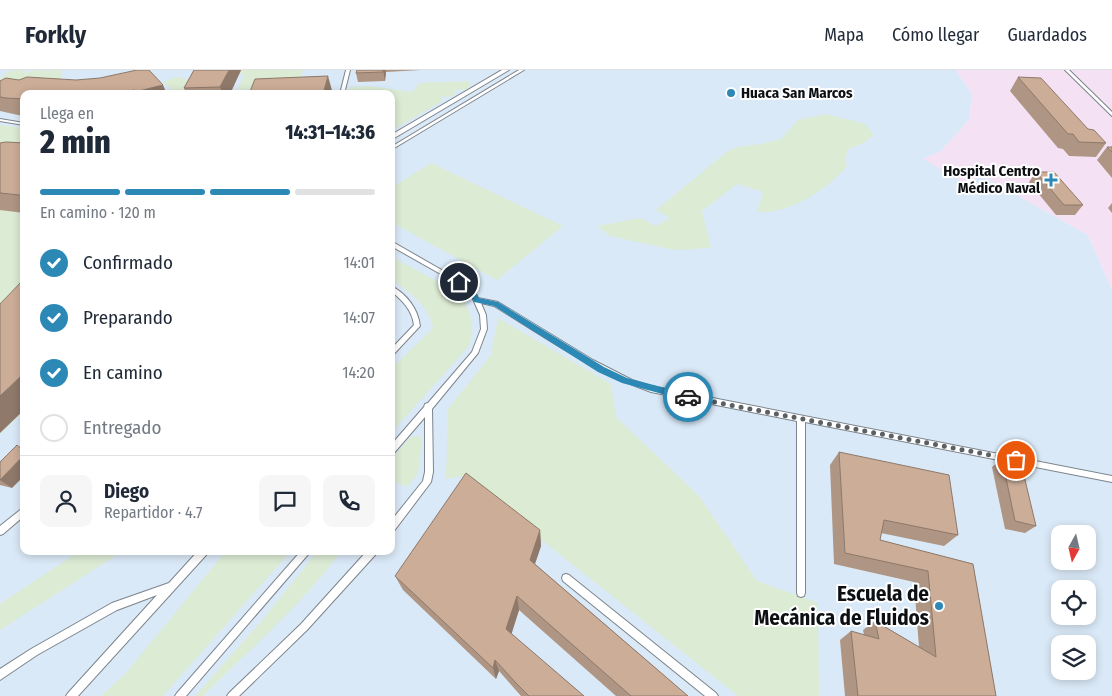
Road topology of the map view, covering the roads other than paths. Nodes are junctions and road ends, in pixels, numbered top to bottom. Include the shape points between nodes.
1 (348, 70) edge
2 (506, 70) edge
3 (522, 70) edge
4 (1067, 70) edge
5 (343, 90) edge
6 (1104, 107) junction
7 (1112, 107) edge
8 (1112, 115) edge
9 (0, 120) edge
10 (20, 123) edge
11 (395, 136) edge
12 (395, 147) edge
13 (395, 245) edge
14 (395, 291) edge
15 (477, 300) junction
16 (395, 349) edge
17 (428, 406) junction
18 (801, 419) junction
19 (395, 446) edge
20 (1112, 479) edge
21 (20, 514) edge
22 (395, 523) edge
23 (0, 531) edge
24 (200, 555) edge
25 (303, 555) edge
26 (369, 555) edge
27 (566, 578) dead end
28 (172, 586) junction
29 (801, 593) dead end
30 (0, 674) edge
31 (71, 696) edge
32 (180, 696) edge
33 (232, 696) edge
34 (713, 696) edge

1 - 5 lane
2 - 11 street
3 - 12 lane
4 - 6 lane
6 - 7 lane
6 - 8 lane
9 - 10 lane
13 - 15 lane via 471,289
14 - 16 lane via 407,301 416,315 418,326
15 - 17 lane via 483,315 482,339 475,353
15 - 18 lane via 496,304 625,381 666,393
17 - 19 lane
17 - 22 lane via 429,472 426,482
18 - 20 lane
18 - 29 lane
21 - 23 lane
24 - 28 lane
25 - 32 lane
26 - 33 lane via 304,627
27 - 34 lane
28 - 30 lane via 115,606
28 - 31 lane

